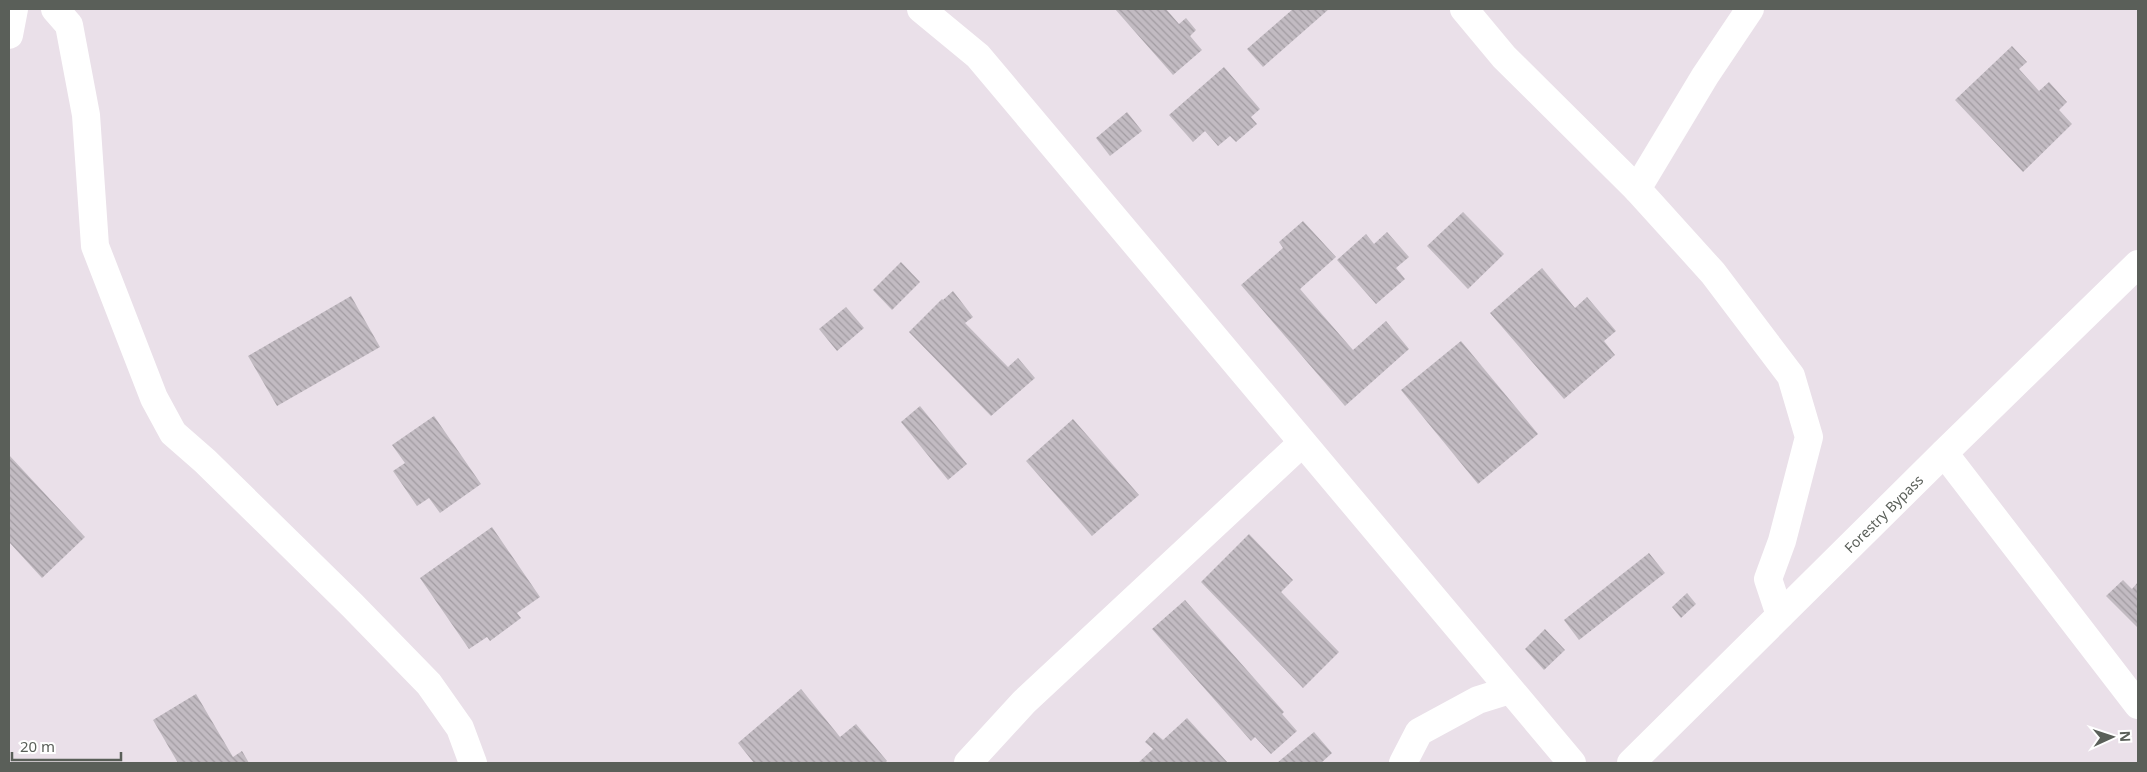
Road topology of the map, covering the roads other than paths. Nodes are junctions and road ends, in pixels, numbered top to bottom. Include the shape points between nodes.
1 (14, 9) edge
2 (55, 9) edge
3 (921, 9) edge
4 (1464, 9) edge
5 (1750, 9) edge
6 (9, 34) edge
7 (1637, 189) junction
8 (2138, 264) edge
9 (1302, 443) junction
10 (1944, 453) junction
11 (1780, 615) junction
12 (1510, 690) junction
13 (2138, 705) edge
14 (473, 763) edge
15 (968, 763) edge
16 (1403, 763) edge
17 (1572, 763) edge
18 (1631, 763) edge

1 - 6 street
2 - 14 street via 69,25 86,115 95,246 154,398 173,433 331,584 429,684 460,728
3 - 9 street via 978,56
4 - 7 street via 1504,57
5 - 7 street
7 - 11 street via 1713,273 1791,376 1809,437 1782,541 1768,579
8 - 10 street, Forestry Bypass
9 - 12 street
9 - 15 street via 1024,702
10 - 11 street, Forestry Bypass
10 - 13 street
11 - 18 street, Forestry Bypass
12 - 16 street via 1478,700 1419,732
12 - 17 street

